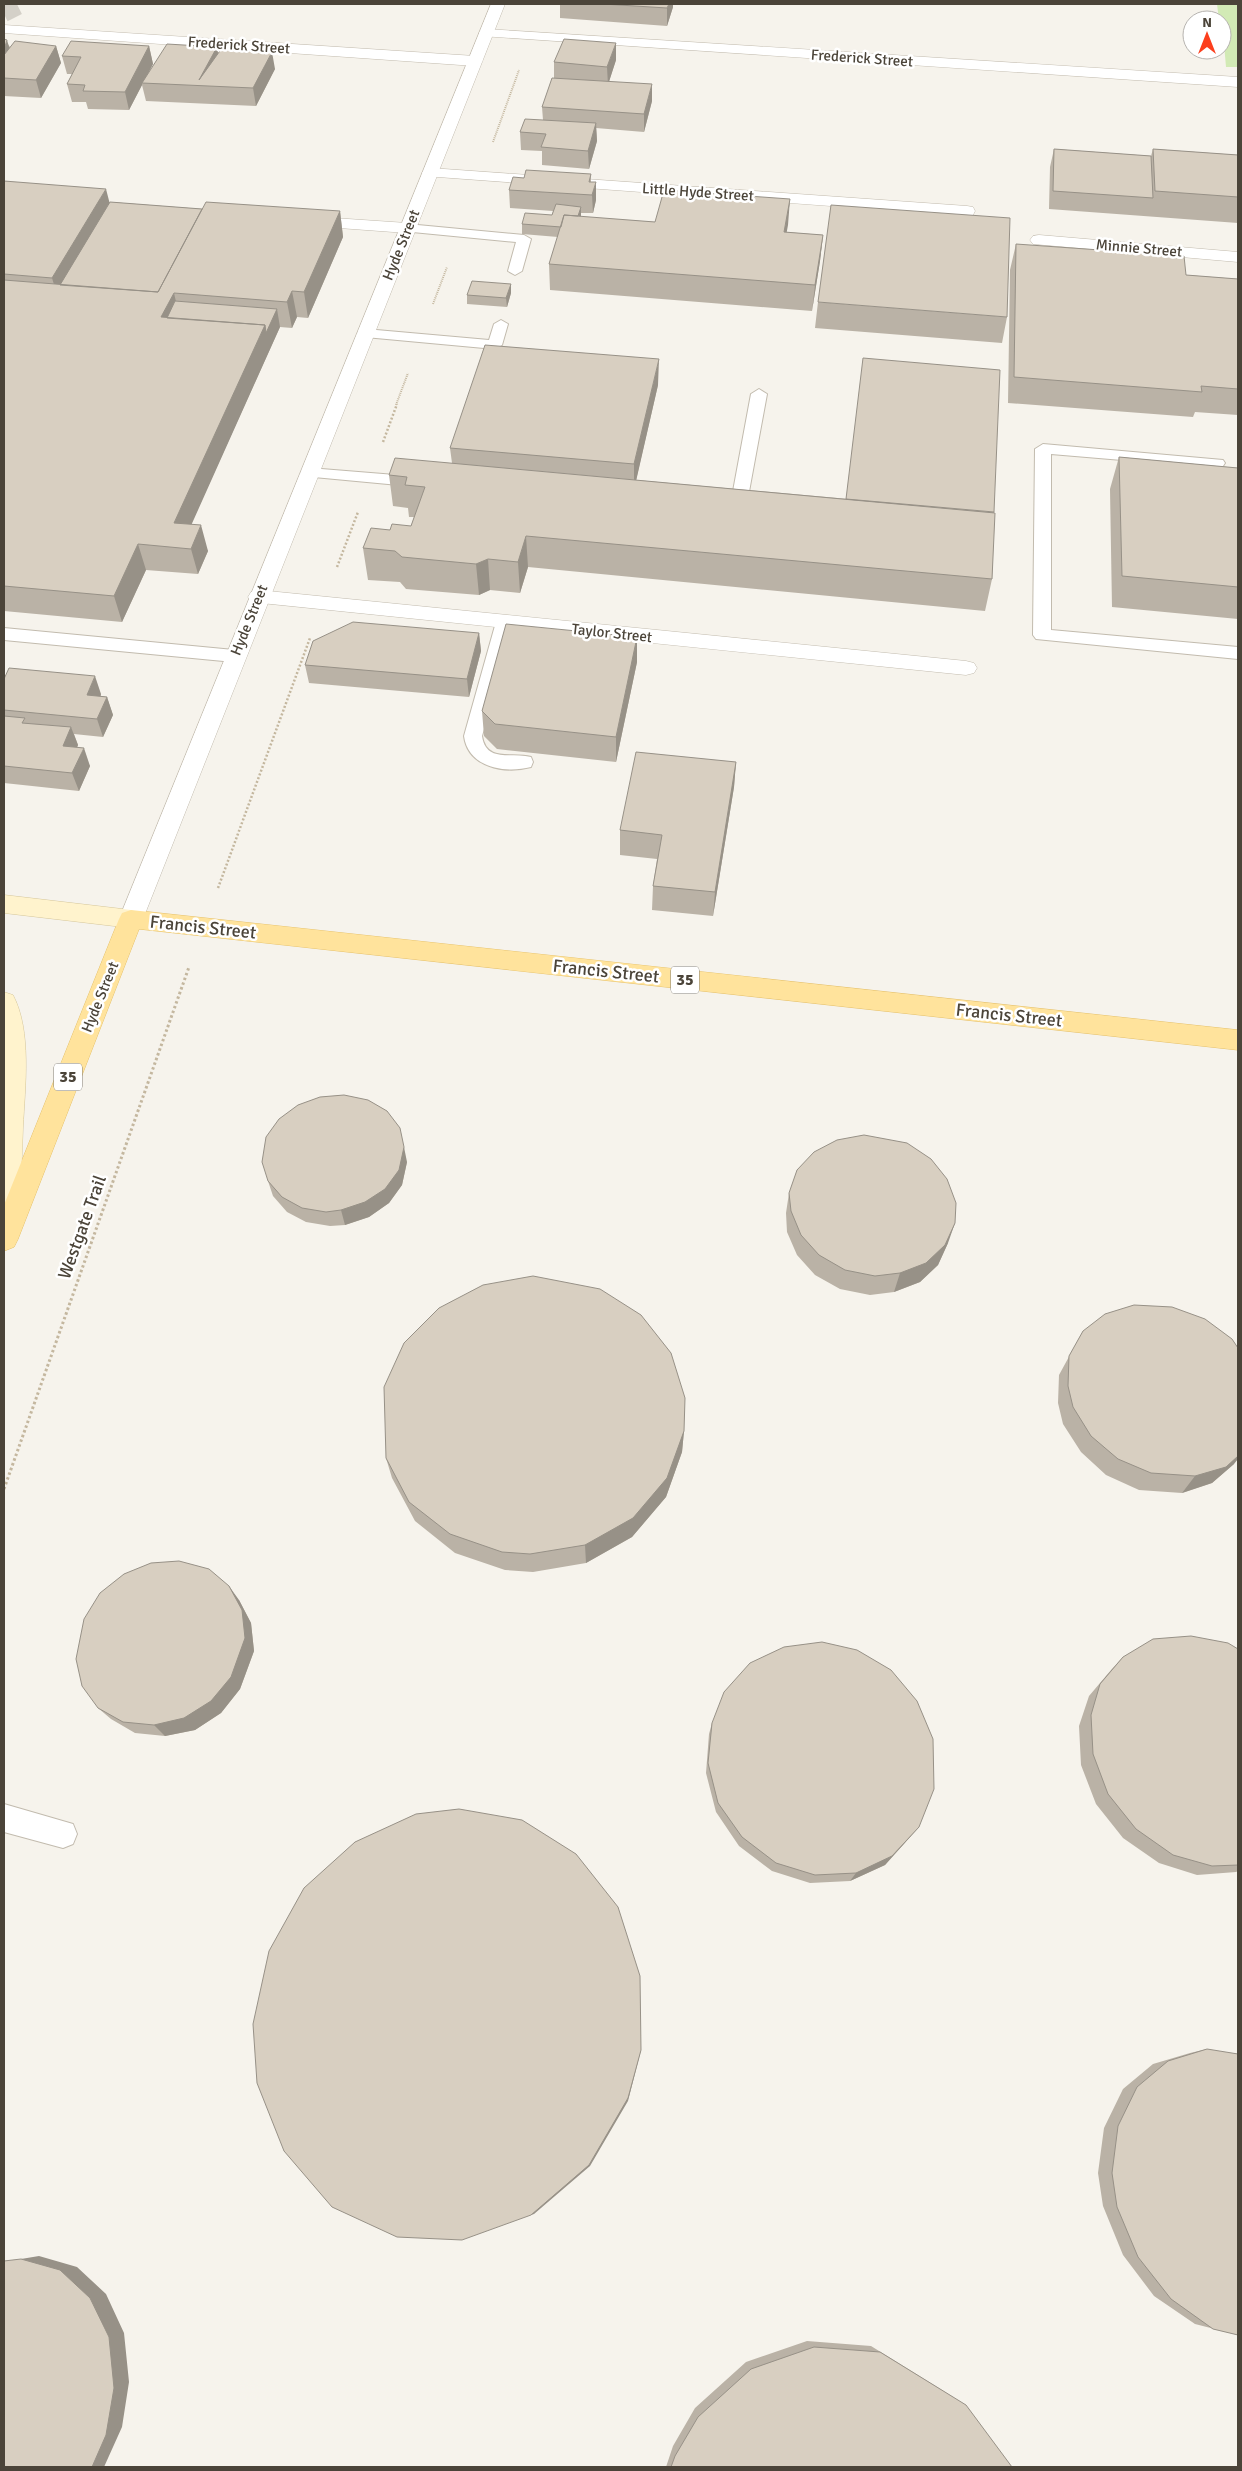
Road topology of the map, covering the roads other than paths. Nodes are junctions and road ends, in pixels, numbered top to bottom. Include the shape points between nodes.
1 (498, 4) edge
2 (4, 28) edge
3 (486, 33) junction
4 (475, 61) junction
5 (1238, 82) edge
6 (430, 173) junction
7 (967, 211) dead end
8 (292, 220) edge
9 (407, 228) junction
10 (1039, 240) dead end
11 (1238, 257) edge
12 (515, 271) dead end
13 (501, 324) dead end
14 (365, 333) junction
15 (759, 394) dead end
16 (1217, 464) edge
17 (309, 473) junction
18 (440, 484) edge
19 (708, 505) edge
20 (258, 597) junction
21 (505, 622) junction
22 (4, 634) edge
23 (1238, 653) edge
24 (234, 656) junction
25 (966, 668) dead end
26 (524, 762) edge
27 (4, 904) edge
28 (131, 918) junction
29 (4, 1002) edge
30 (1238, 1040) edge
31 (4, 1237) edge
32 (4, 1818) edge
33 (64, 1834) dead end

1 - 3 street, Hyde Street
2 - 4 street, Frederick Street
3 - 4 street, Hyde Street
3 - 5 street, Frederick Street
4 - 6 street, Hyde Street
6 - 7 street, Little Hyde Street
6 - 9 street, Hyde Street
8 - 9 street
9 - 12 lane via 524,238
9 - 14 street, Hyde Street
10 - 11 street, Minnie Street
13 - 14 lane via 495,345
14 - 17 street, Hyde Street
15 - 19 lane via 738,508
16 - 23 lane via 1042,449 1042,635
17 - 18 lane
17 - 20 street, Hyde Street
20 - 21 street, Taylor Street
20 - 24 street, Hyde Street
21 - 25 street, Taylor Street
21 - 26 lane via 473,736 473,747 478,755 487,758
22 - 24 lane
24 - 28 street, Hyde Street
27 - 28 main road, Francis Street
28 - 30 main road, Francis Street / 35
28 - 31 main road, Hyde Street / 35
29 - 31 main road via 13,1061
32 - 33 lane

